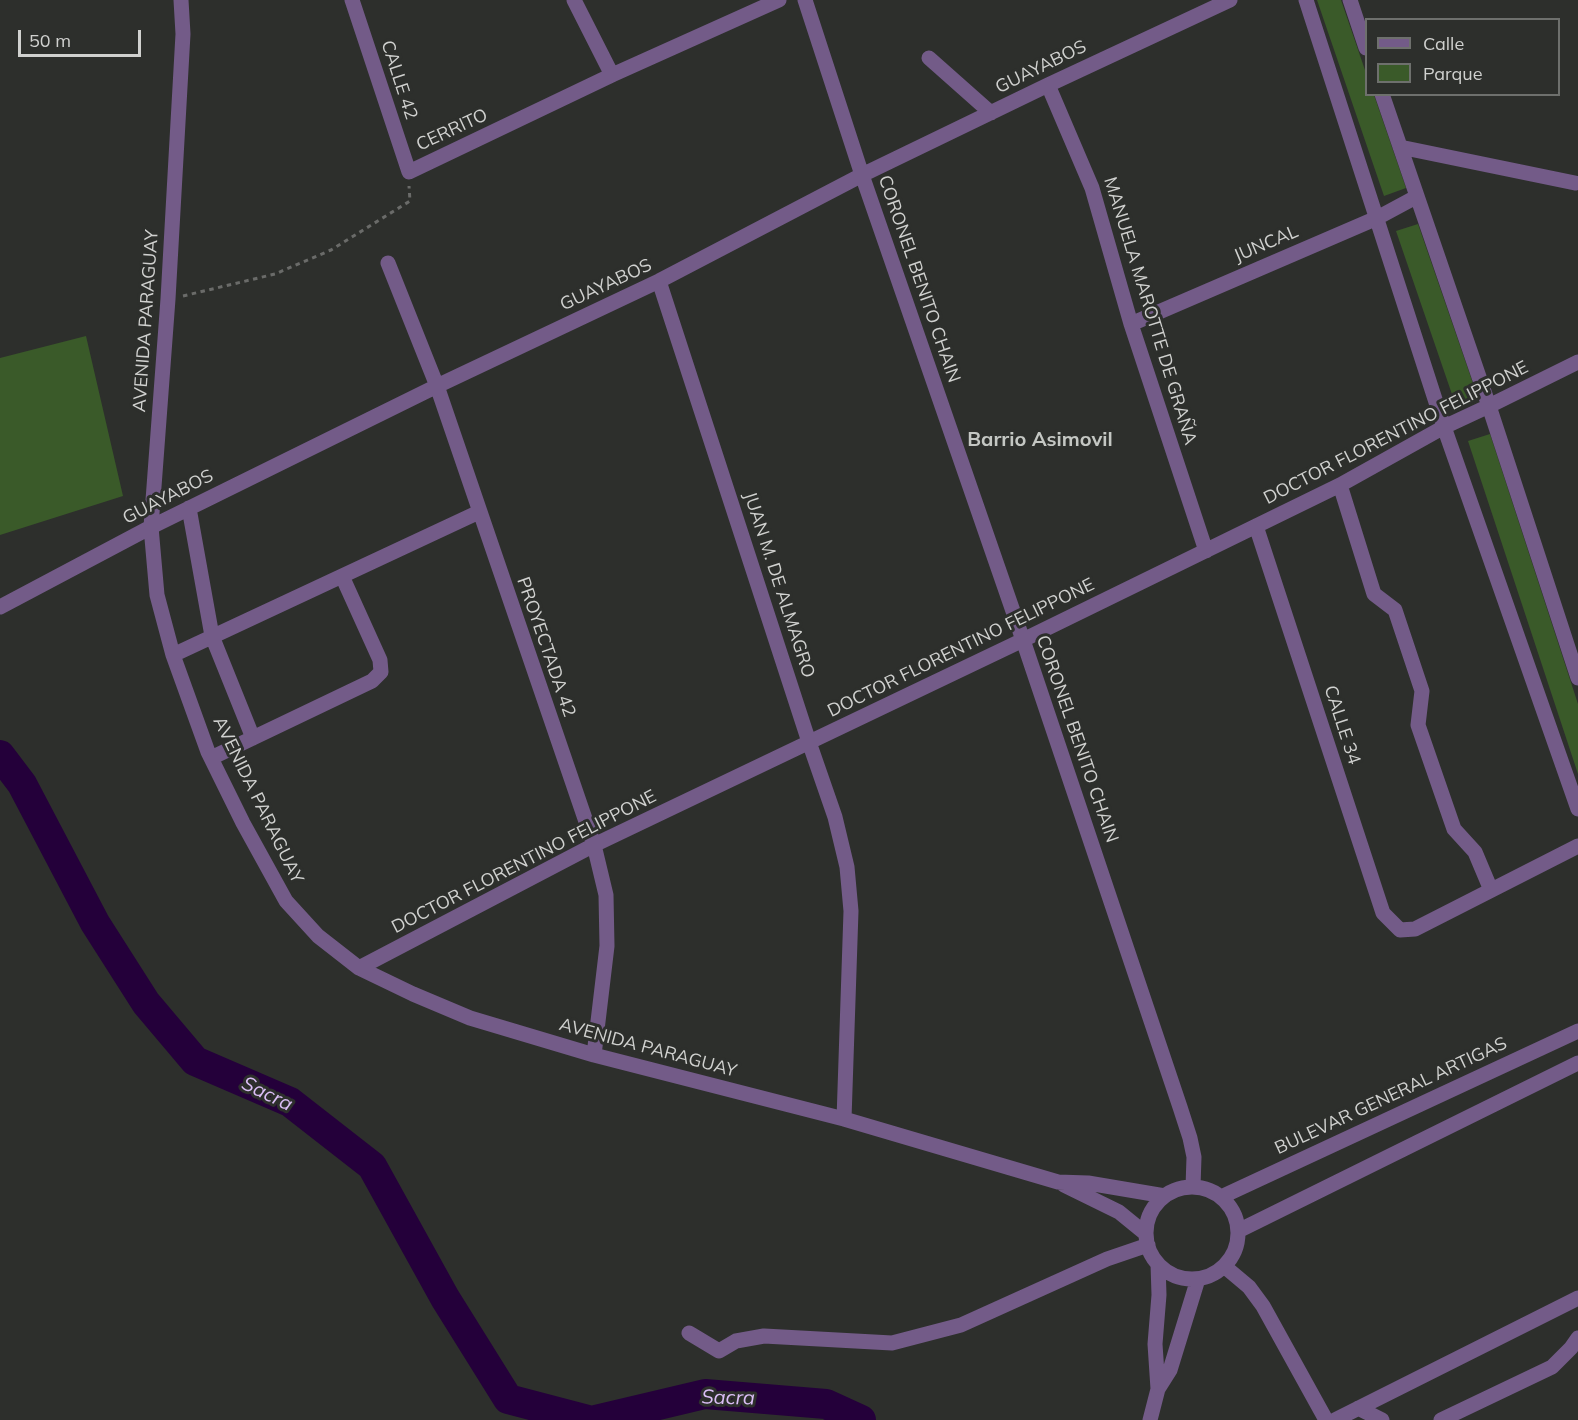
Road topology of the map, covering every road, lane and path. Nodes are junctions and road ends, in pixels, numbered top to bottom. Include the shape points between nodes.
1 (182, 0) edge
2 (352, 0) edge
3 (574, 0) edge
4 (779, 0) edge
5 (805, 0) edge
6 (1230, 0) edge
7 (1306, 0) edge
8 (1350, 0) edge
9 (1365, 45) edge
10 (929, 58) dead end
11 (612, 75) junction
12 (1048, 85) junction
13 (1383, 96) edge
14 (992, 112) junction
15 (1400, 147) junction
16 (409, 172) junction
17 (862, 175) junction
18 (1575, 183) dead end
19 (1416, 197) junction
20 (1377, 218) junction
21 (388, 263) dead end
22 (659, 281) junction
23 (168, 299) junction
24 (1131, 324) junction
25 (1578, 362) edge
26 (437, 386) junction
27 (1489, 406) junction
28 (1444, 427) junction
29 (1340, 485) junction
30 (189, 508) junction
31 (479, 512) junction
32 (1256, 526) junction
33 (151, 527) junction
34 (1206, 551) junction
35 (342, 576) junction
36 (0, 607) edge
37 (212, 636) junction
38 (1023, 640) junction
39 (173, 655) junction
40 (1578, 678) edge
41 (253, 738) junction
42 (809, 742) junction
43 (211, 758) junction
44 (1578, 809) edge
45 (594, 845) junction
46 (1578, 846) edge
47 (1491, 890) junction
48 (359, 968) junction
49 (1578, 1031) edge
50 (594, 1055) junction
51 (1578, 1063) edge
52 (844, 1119) junction
53 (1058, 1182) junction
54 (1193, 1187) junction
55 (1165, 1196) junction
56 (1221, 1197) junction
57 (1238, 1231) junction
58 (1147, 1239) junction
59 (1158, 1264) junction
60 (1224, 1266) junction
61 (1198, 1279) junction
62 (1578, 1298) edge
63 (689, 1333) dead end
64 (1578, 1338) edge
65 (1158, 1389) junction
66 (1358, 1408) junction
67 (1150, 1420) edge
68 (1326, 1420) edge
69 (1335, 1420) edge
70 (1382, 1420) edge
71 (1441, 1420) edge

1 - 23 street, AVENIDA PARAGUAY
2 - 16 street, CALLE 42
3 - 11 street
4 - 11 street, CERRITO
5 - 17 street, CORONEL BENITO CHAIN
6 - 12 street, GUAYABOS
7 - 20 street
8 - 9 street
10 - 14 street
11 - 16 street, CERRITO
12 - 14 street, GUAYABOS
12 - 24 street, MANUELA MAROTTE DE GRAÑA via 1092,188
13 - 15 street
14 - 17 street, GUAYABOS
15 - 18 street
15 - 19 street
16 - 23 path, CERRITO via 410,201 331,250 275,274
17 - 22 street, GUAYABOS
17 - 38 street, CORONEL BENITO CHAIN
19 - 20 street, JUNCAL
19 - 27 street
20 - 24 street, JUNCAL
20 - 28 street
21 - 26 street, PROYECTADA 42
22 - 26 street, GUAYABOS
22 - 42 street, JUAN M. DE ALMAGRO
23 - 33 street, AVENIDA PARAGUAY
24 - 34 street, MANUELA MAROTTE DE GRAÑA
25 - 27 street, DOCTOR FLORENTINO FELIPPONE
26 - 30 street, GUAYABOS
26 - 31 street, PROYECTADA 42
27 - 28 street, DOCTOR FLORENTINO FELIPPONE
27 - 40 street
28 - 29 street, DOCTOR FLORENTINO FELIPPONE
28 - 44 street
29 - 32 street, DOCTOR FLORENTINO FELIPPONE
29 - 47 street via 1374,594 1395,610 1422,691 1418,725 1454,829 1475,852
30 - 33 street, GUAYABOS
30 - 37 street
31 - 35 street
31 - 45 street, PROYECTADA 42
32 - 34 street, DOCTOR FLORENTINO FELIPPONE
32 - 47 street, CALLE 34 via 1383,913 1400,930 1415,929
33 - 36 street, GUAYABOS
33 - 39 street, AVENIDA PARAGUAY via 157,595
34 - 38 street, DOCTOR FLORENTINO FELIPPONE
35 - 37 street
35 - 41 street via 380,660 381,672 372,681
37 - 39 street
37 - 41 street
38 - 42 street, DOCTOR FLORENTINO FELIPPONE
38 - 54 street, CORONEL BENITO CHAIN via 1186,1128 1194,1157
39 - 43 street, AVENIDA PARAGUAY
41 - 43 street
42 - 45 street, DOCTOR FLORENTINO FELIPPONE
42 - 52 street, JUAN M. DE ALMAGRO via 847,867 851,911
43 - 48 street, AVENIDA PARAGUAY via 286,901 318,936
45 - 48 street, DOCTOR FLORENTINO FELIPPONE
45 - 50 street, PROYECTADA 42 via 606,895 607,946
46 - 47 street
48 - 50 street, AVENIDA PARAGUAY via 470,1018
49 - 56 street, BULEVAR GENERAL ARTIGAS
50 - 52 street, AVENIDA PARAGUAY
51 - 57 street
52 - 53 street, AVENIDA PARAGUAY
53 - 55 street, AVENIDA PARAGUAY
53 - 58 street via 1119,1212
54 - 55 street
54 - 56 street
55 - 58 street via 1151,1212
56 - 57 street via 1233,1212
57 - 60 street via 1235,1250
58 - 59 street
58 - 63 street via 961,1325 892,1343 764,1336 736,1341 719,1351
59 - 61 street via 1176,1276
59 - 65 street
60 - 61 street
60 - 68 street via 1249,1287 1263,1306
61 - 65 street via 1170,1370
62 - 66 street
64 - 71 street via 1551,1367
65 - 67 street
66 - 69 street
66 - 70 street

